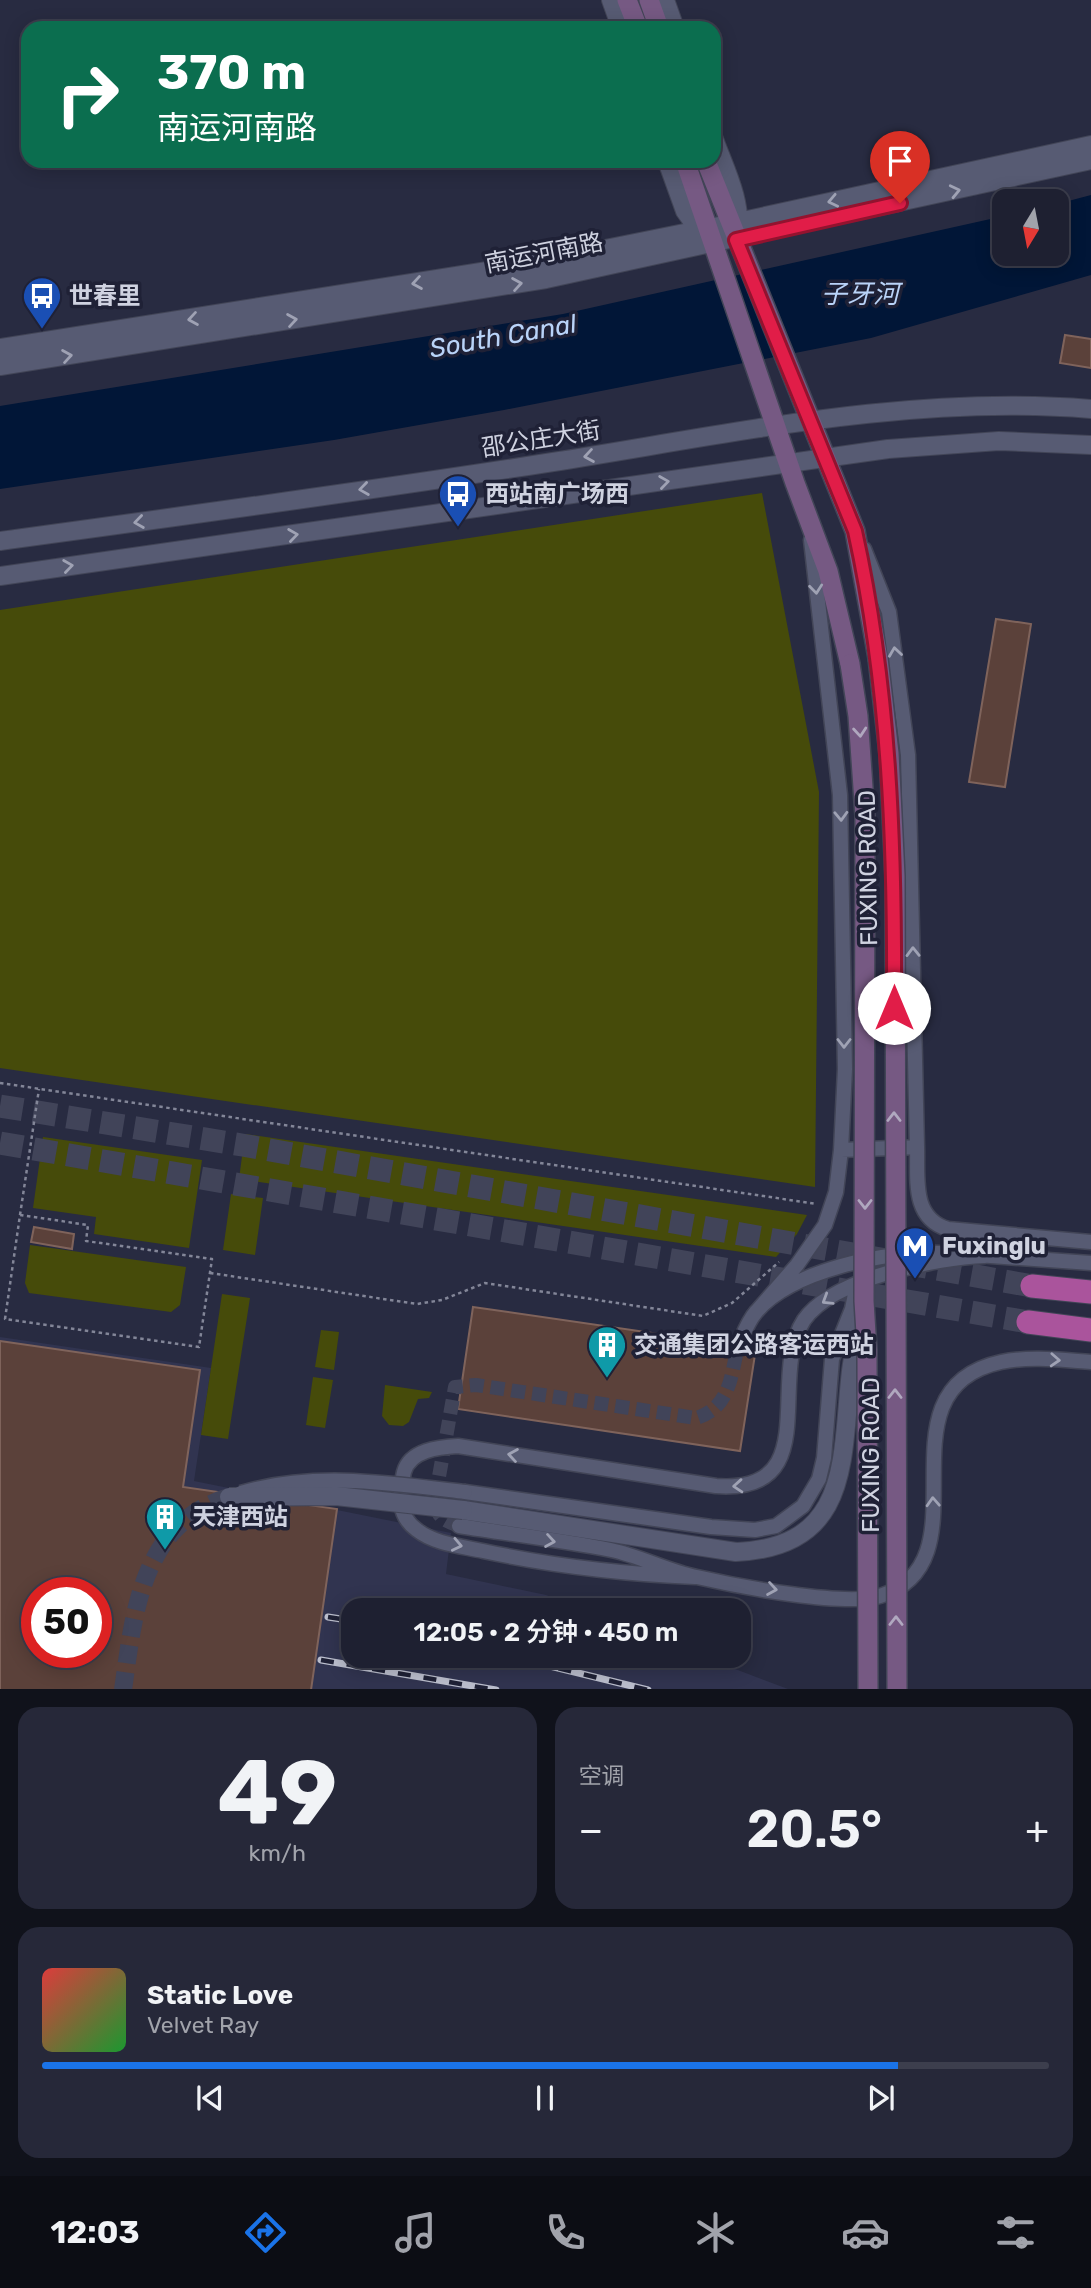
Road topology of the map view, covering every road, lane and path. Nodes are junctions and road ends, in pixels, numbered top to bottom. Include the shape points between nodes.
1 (611, 0) edge
2 (627, 0) edge
3 (649, 0) edge
4 (665, 0) edge
5 (618, 21) edge
6 (635, 21) edge
7 (656, 21) edge
8 (672, 21) edge
9 (1091, 145) edge
10 (1091, 160) edge
11 (669, 168) edge
12 (687, 168) edge
13 (709, 168) edge
14 (721, 168) edge
15 (737, 235) junction
16 (709, 241) junction
17 (0, 348) edge
18 (0, 366) edge
19 (1091, 409) edge
20 (810, 422) junction
21 (778, 426) junction
22 (1091, 446) edge
23 (827, 459) junction
24 (788, 464) junction
25 (809, 522) junction
26 (855, 531) junction
27 (0, 541) edge
28 (0, 576) edge
29 (0, 1083) edge
30 (39, 1089) junction
31 (917, 1147) junction
32 (841, 1150) junction
33 (20, 1215) junction
34 (812, 1216) dead end
35 (1091, 1242) edge
36 (788, 1255) dead end
37 (985, 1256) junction
38 (859, 1262) junction
39 (1091, 1263) edge
40 (210, 1273) junction
41 (1032, 1286) tunnel mouth
42 (1091, 1292) edge
43 (861, 1294) junction
44 (756, 1312) junction
45 (0, 1318) edge
46 (5, 1319) junction
47 (1028, 1322) tunnel mouth
48 (1091, 1330) edge
49 (737, 1346) tunnel mouth
50 (1091, 1362) edge
51 (229, 1497) joint
52 (459, 1526) tunnel mouth
53 (695, 1577) junction
54 (867, 1689) edge
55 (897, 1689) edge

1 - 5 street
2 - 6 main road
3 - 7 main road
4 - 8 street
9 -> 15 street, 南运河南路
15 -> 10 street, 南运河南路
11 - 16 street via 678,194
12 - 16 main road, FUXING ROAD
13 - 15 main road, FUXING ROAD
14 - 15 street
15 - 16 street, 南运河南路
15 - 20 main road, FUXING ROAD
16 -> 17 street, 南运河南路 via 517,266
18 -> 16 street, 南运河南路 via 546,279
16 - 21 main road, FUXING ROAD
19 - 20 street, 邵公庄大街 via 1032,404 959,407
20 - 21 street, 邵公庄大街
20 - 23 main road, FUXING ROAD
21 - 24 main road, FUXING ROAD
21 -> 27 street, 邵公庄大街
22 - 23 street via 999,440
23 - 24 street
23 - 26 main road, FUXING ROAD
24 - 25 main road, FUXING ROAD
28 -> 24 street
25 -> 32 street via 840,795 845,1056
25 -> 43 main road, FUXING ROAD, bridge via 828,571 850,664 865,816
31 -> 26 street via 908,755 889,612
55 -> 26 main road, FUXING ROAD, bridge via 895,876 889,753 878,658
29 - 30 path
30 - 33 path
30 - 34 path via 817,1204
31 - 32 street
31 - 35 street via 921,1208 931,1223 975,1233
32 - 44 street via 836,1192 825,1225
33 - 40 path via 88,1225 86,1241 212,1259
33 - 46 path
36 - 40 path via 732,1303 704,1316 485,1283 442,1300 417,1304
37 - 38 street via 896,1253
37 - 39 street
37 - 43 street via 900,1268
38 - 43 street
38 - 44 street via 818,1274
40 - 46 path via 199,1347
41 - 42 highway
43 - 51 street, bridge via 832,1359 819,1479 792,1516 776,1526 755,1530 363,1482 287,1483
43 - 51 street, bridge via 837,1488 824,1514 780,1545 736,1552 348,1497
43 -> 53 street via 826,1298 803,1322 794,1350 781,1458 770,1476 755,1485 716,1486 458,1446 428,1450 404,1469 400,1505 405,1517 416,1530 443,1542 607,1572
43 - 54 main road, FUXING ROAD, bridge via 867,1350
44 - 49 street
45 - 46 path
47 - 48 highway
53 -> 50 street via 844,1600 880,1596 904,1585 931,1543 936,1423 944,1402 959,1384 979,1369 1000,1362
52 -> 53 street via 612,1551

